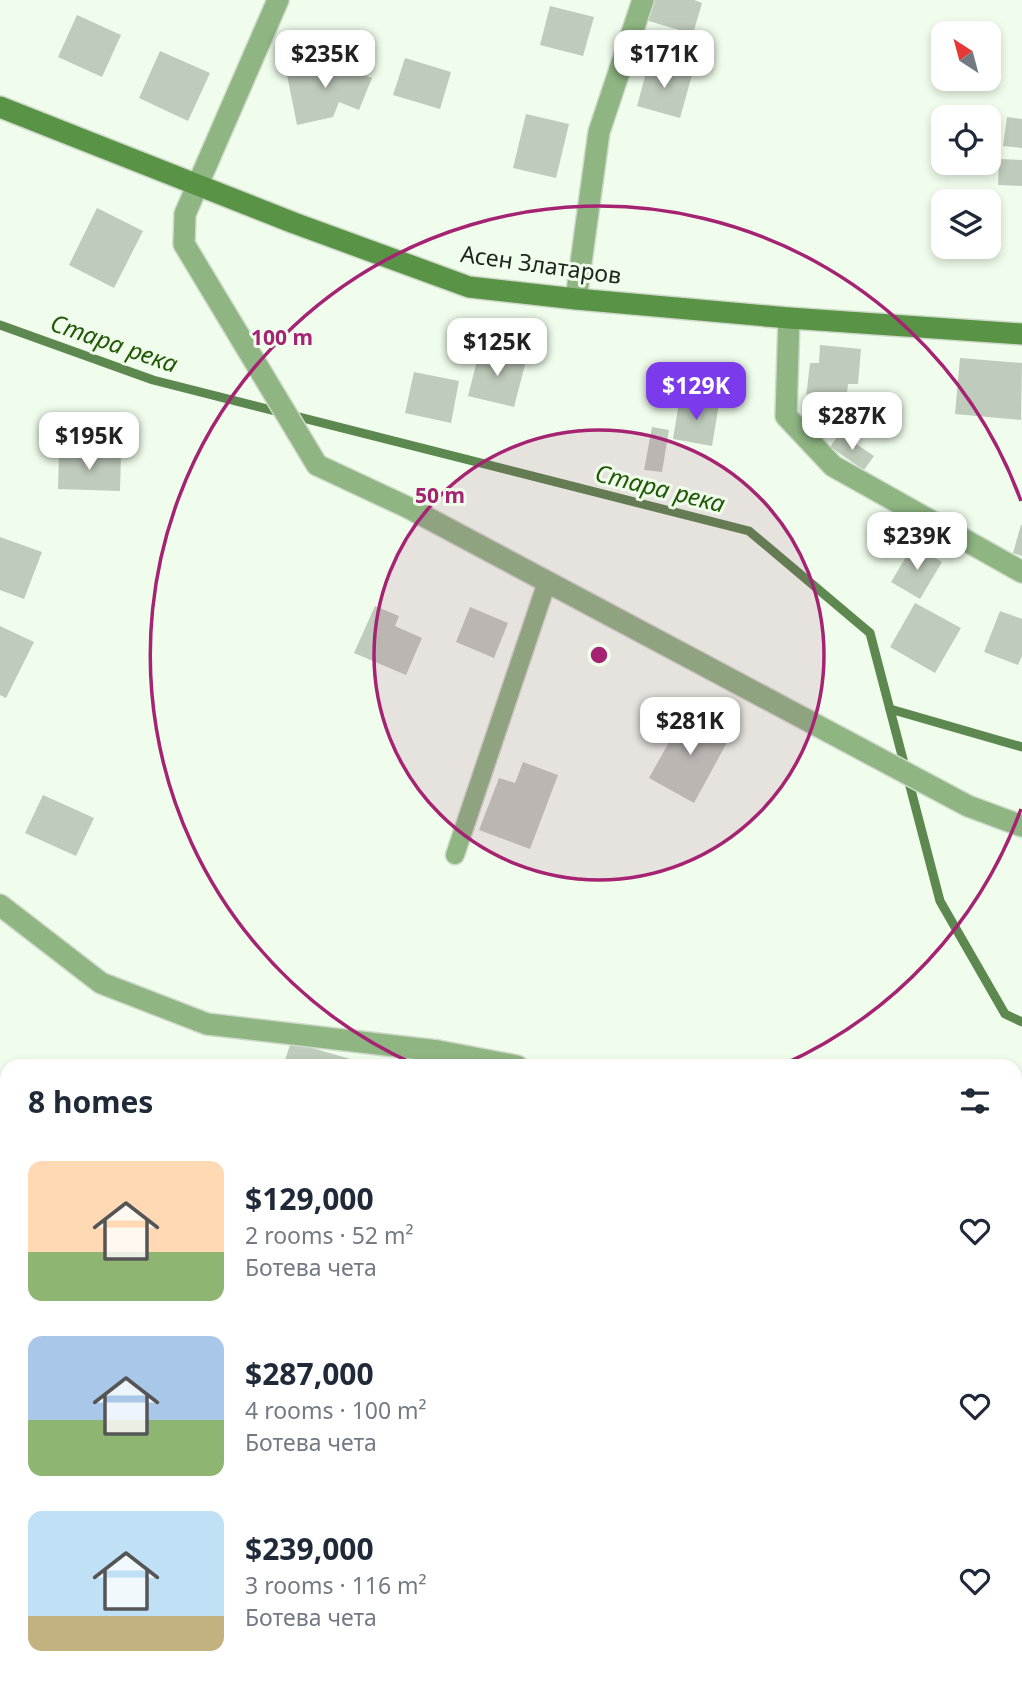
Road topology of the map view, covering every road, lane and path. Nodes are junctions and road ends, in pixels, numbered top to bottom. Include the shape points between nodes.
1 (278, 0) edge
2 (643, 0) edge
3 (0, 107) edge
4 (198, 184) junction
5 (576, 299) junction
6 (789, 318) junction
7 (1022, 334) edge
8 (1022, 572) edge
9 (547, 582) junction
10 (1022, 827) edge
11 (455, 855) dead end
12 (0, 905) edge
13 (456, 1059) edge

1 - 4 street
2 - 5 street via 598,132
3 - 4 street, Асен Златаров
4 - 5 street, Асен Златаров via 469,287
4 - 9 street via 186,214 184,244 317,465
5 - 6 street, Асен Златаров
6 - 7 street, Асен Златаров
6 - 8 street via 786,416 834,466
9 - 10 street via 968,806
9 - 11 lane
12 - 13 street via 101,983 206,1024 438,1051

